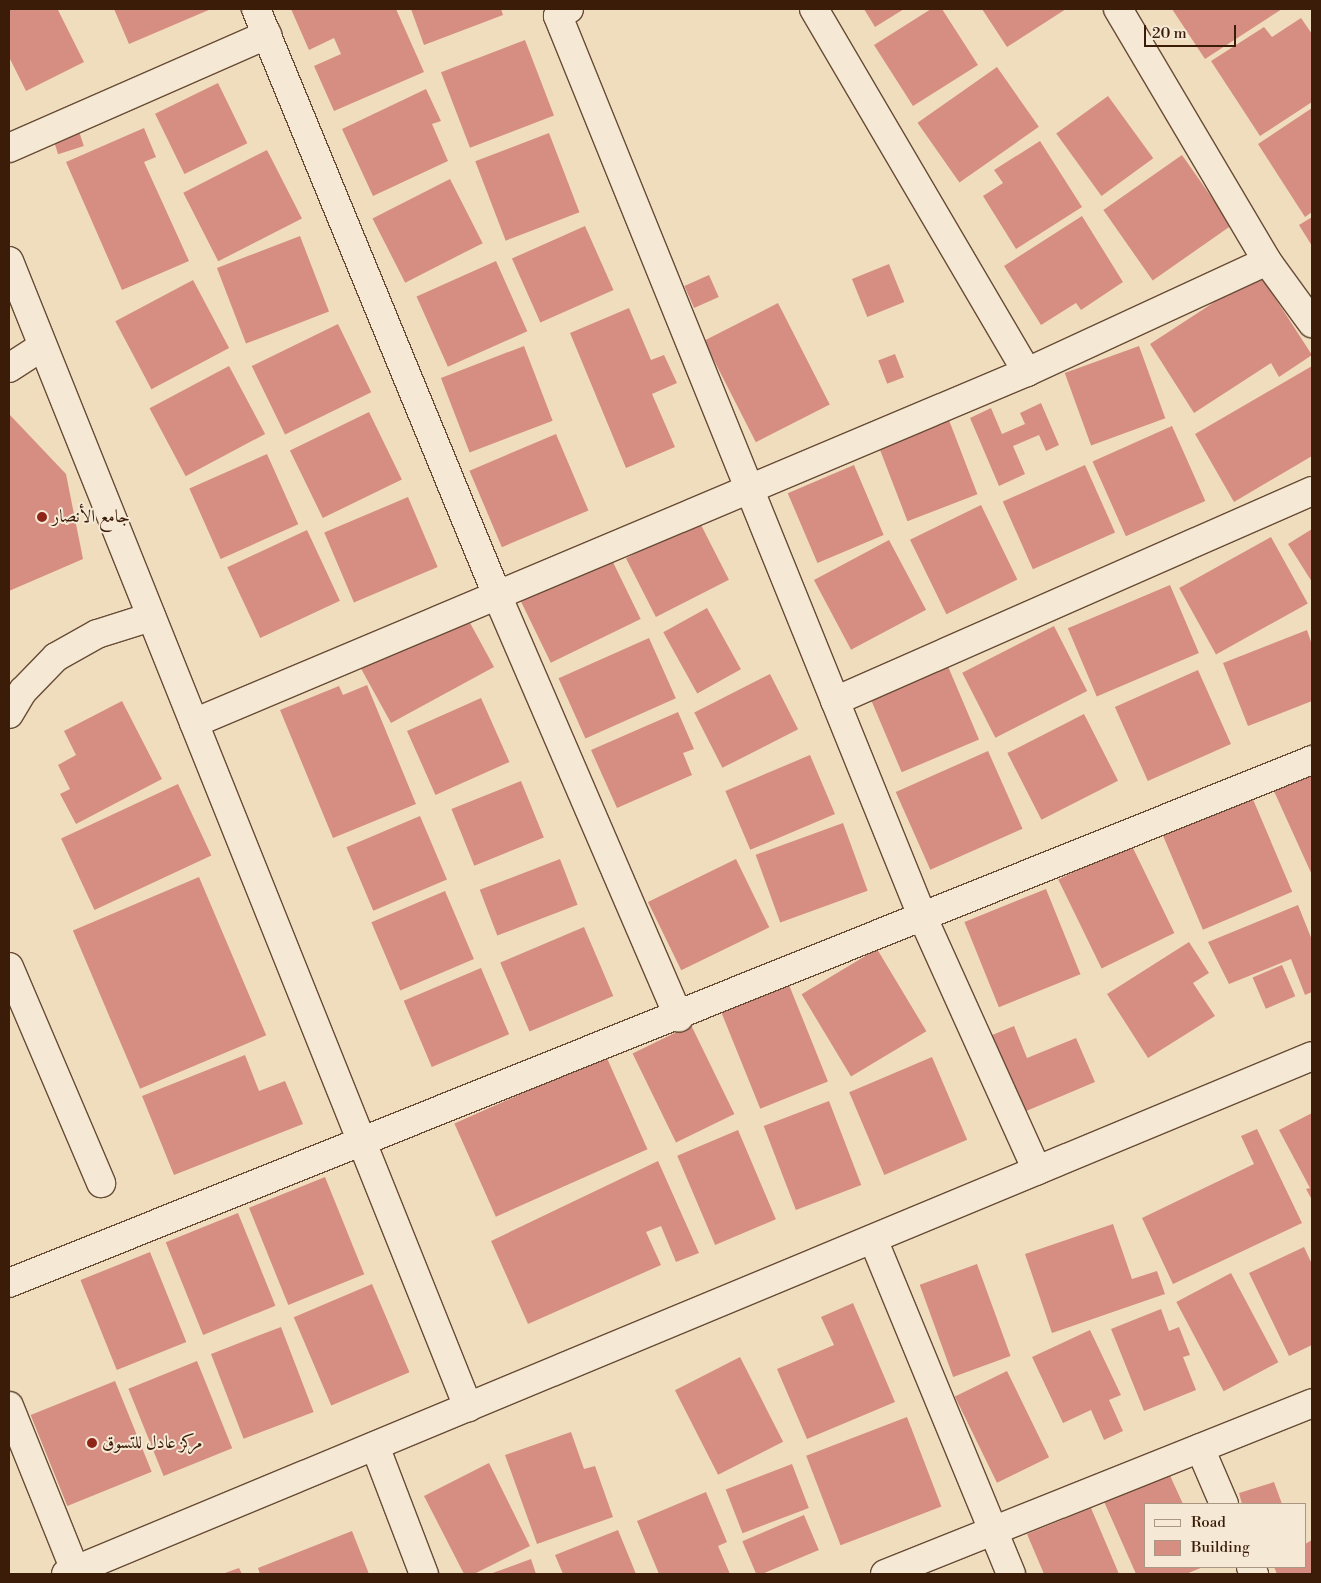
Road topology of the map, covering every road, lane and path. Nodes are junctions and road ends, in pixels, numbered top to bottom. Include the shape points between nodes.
1 (256, 9) edge
2 (569, 9) edge
3 (814, 9) edge
4 (1118, 9) edge
5 (266, 34) junction
6 (9, 148) edge
7 (9, 261) edge
8 (1267, 261) junction
9 (1312, 323) edge
10 (43, 346) junction
11 (9, 368) edge
12 (1027, 372) junction
13 (749, 489) junction
14 (1312, 491) edge
15 (497, 595) junction
16 (151, 617) junction
17 (835, 701) junction
18 (9, 714) edge
19 (194, 723) junction
20 (1312, 760) edge
21 (923, 918) junction
22 (9, 968) edge
23 (678, 1017) junction
24 (1312, 1056) edge
25 (362, 1144) junction
26 (1037, 1171) junction
27 (101, 1183) dead end
28 (874, 1239) junction
29 (9, 1283) edge
30 (1312, 1403) edge
31 (9, 1406) edge
32 (468, 1407) junction
33 (375, 1446) junction
34 (1200, 1448) junction
35 (1224, 1503) edge
36 (993, 1531) junction
37 (70, 1572) edge
38 (424, 1574) edge
39 (885, 1574) edge
40 (1011, 1574) edge

1 - 5 street
2 - 13 street via 558,16
3 - 12 street
4 - 8 street
5 - 6 street
5 - 15 street
7 - 10 street
8 - 9 street
8 - 12 street
10 - 11 street
10 - 16 street
12 - 13 street
13 - 15 street
13 - 17 street
14 - 17 street
15 - 19 street
15 - 23 street
16 - 18 street via 97,634 56,657 23,691
16 - 19 street
17 - 21 street
19 - 25 street
20 - 21 street
21 - 23 street
21 - 26 street
22 - 27 street
23 - 25 street
24 - 26 street
25 - 29 street
25 - 32 street
26 - 28 street
28 - 32 street
28 - 36 street
30 - 34 street
31 - 37 street
32 - 33 street
33 - 37 street
33 - 38 street
34 - 35 street
34 - 36 street
36 - 39 street
36 - 40 street

